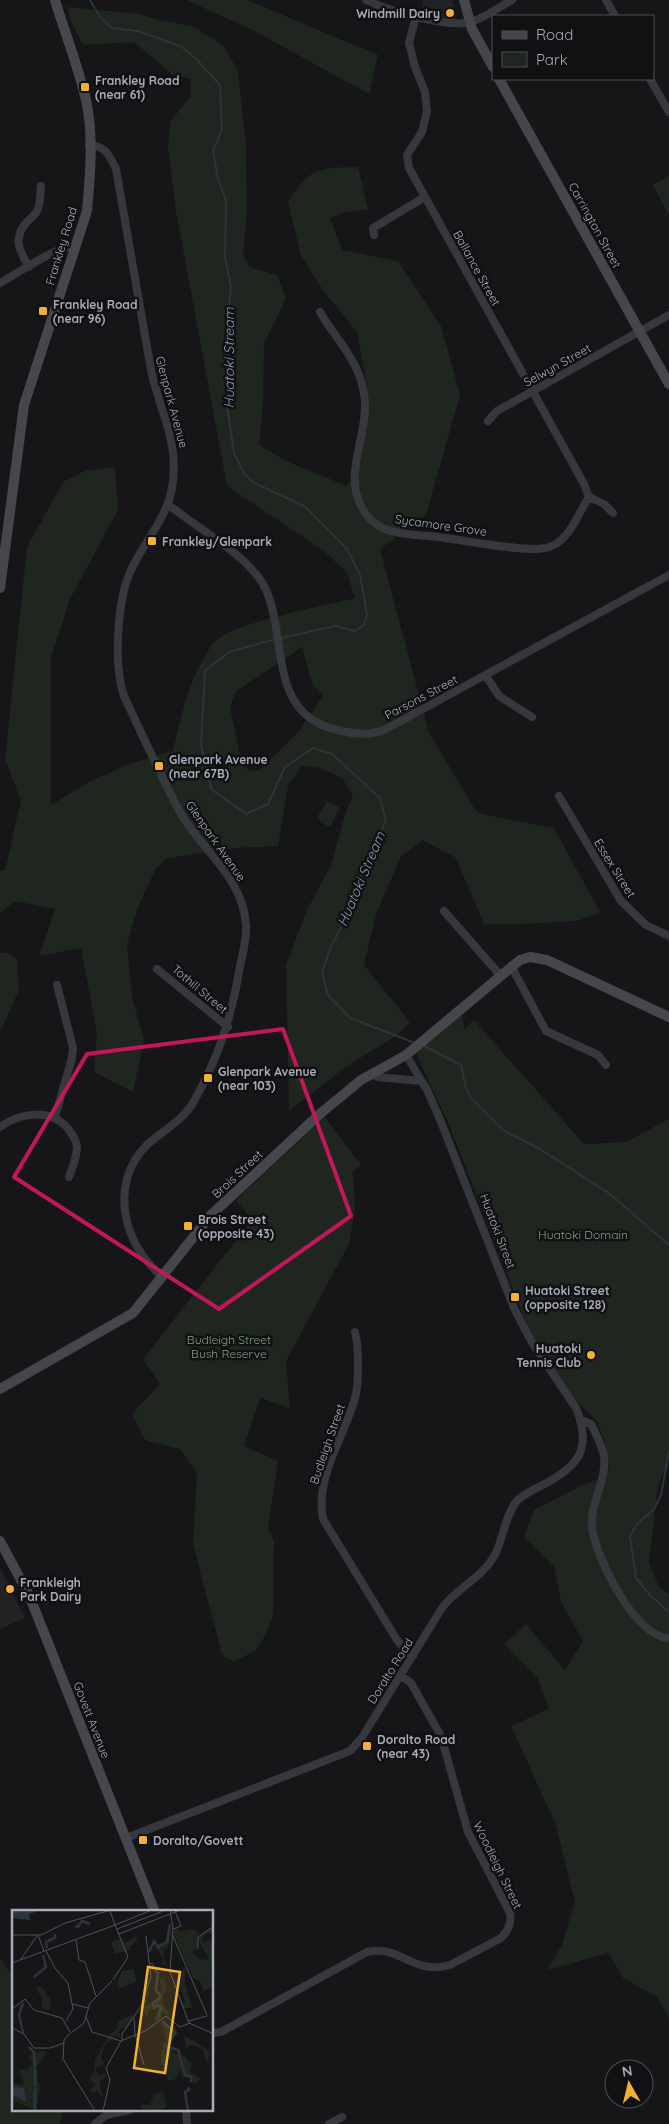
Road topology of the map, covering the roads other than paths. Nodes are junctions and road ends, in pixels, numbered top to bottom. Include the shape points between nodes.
1 (55, 0) edge
2 (366, 0) edge
3 (464, 0) edge
4 (512, 0) edge
5 (606, 0) edge
6 (614, 15) edge
7 (416, 16) junction
8 (470, 22) junction
9 (492, 65) edge
10 (500, 80) edge
11 (651, 80) edge
12 (669, 112) edge
13 (89, 145) junction
14 (41, 186) dead end
15 (425, 197) junction
16 (374, 236) dead end
17 (75, 247) junction
18 (29, 267) junction
19 (0, 283) edge
20 (320, 312) dead end
21 (669, 315) edge
22 (640, 331) junction
23 (669, 384) edge
24 (533, 392) junction
25 (488, 421) dead end
26 (589, 497) junction
27 (168, 504) junction
28 (613, 513) dead end
29 (669, 575) edge
30 (0, 588) edge
31 (486, 676) junction
32 (532, 717) dead end
33 (559, 796) dead end
34 (444, 911) dead end
35 (669, 936) edge
36 (511, 966) junction
37 (157, 969) dead end
38 (500, 975) junction
39 (57, 985) dead end
40 (669, 1018) edge
41 (228, 1027) junction
42 (413, 1049) junction
43 (606, 1065) dead end
44 (374, 1074) junction
45 (421, 1081) junction
46 (55, 1117) junction
47 (0, 1127) edge
48 (69, 1177) dead end
49 (163, 1278) junction
50 (355, 1332) dead end
51 (0, 1389) edge
52 (581, 1420) junction
53 (0, 1541) edge
54 (669, 1638) edge
55 (413, 1656) junction
56 (400, 1675) junction
57 (126, 1838) junction
58 (154, 1910) edge
59 (214, 2033) edge
60 (120, 2112) edge
61 (342, 2117) dead end
62 (95, 2124) edge
63 (329, 2124) edge

1 - 13 main road, Frankley Road via 86,100
2 - 7 street
3 - 8 main road
4 - 8 street
5 - 6 street
7 - 8 street via 455,24
7 - 15 street, Ballance Street via 409,43 426,92 427,111 422,132 407,160
8 - 9 main road
10 - 22 main road, Carrington Street
11 - 12 street
13 - 17 main road, Frankley Road via 86,211
13 - 27 street, Glenpark Avenue via 106,150 116,169 151,370 158,402 173,443 174,474
14 - 18 street via 36,212 18,237 20,251
15 - 16 street via 373,228
15 - 24 street, Ballance Street
17 - 18 street via 58,250
17 - 30 main road, Frankley Road via 24,406
18 - 19 street
20 - 26 street, Sycamore Grove via 346,348 359,376 365,401 356,496 375,523 397,532 545,548 561,540
21 - 22 street, Selwyn Street
22 - 23 main road, Carrington Street
22 - 24 street, Selwyn Street
24 - 25 street, Selwyn Street via 497,411
24 - 26 street, Ballance Street
26 - 28 street
27 - 31 street, Parsons Street via 255,573 270,601 282,672 292,696 310,718 354,734 369,734 386,729
27 - 41 street, Glenpark Avenue via 125,585 121,602 118,672 124,696 181,813 232,880 242,906 245,941
29 - 31 street, Parsons Street
31 - 32 street via 499,696
33 - 35 street, Essex Street via 621,901 646,924
34 - 38 street
36 - 38 main road
36 - 40 main road via 530,957 541,958
36 - 43 street via 546,1031 598,1055
37 - 41 street, Tothill Street
38 - 42 main road
39 - 46 street via 73,1048
41 - 49 street, Glenpark Avenue via 194,1102 180,1119 148,1143 126,1178 124,1208 130,1231 146,1261
42 - 44 main road, Brois Street
42 - 45 street, Huatoki Street
44 - 45 street via 377,1077
44 - 49 main road, Brois Street via 346,1091 211,1214
45 - 52 street, Huatoki Street via 439,1117 514,1308
46 - 47 street via 37,1114 20,1117
46 - 48 street via 73,1134 77,1146
49 - 51 main road, Brois Street via 140,1307 124,1320
50 - 55 street, Budleigh Street via 358,1344 356,1396 326,1474 320,1505 323,1520 397,1640
52 - 54 street, Huatoki Street via 591,1424 604,1456 603,1475 593,1505 595,1540 616,1587 636,1618 652,1633
52 - 55 street, Doralto Road via 583,1444 579,1458 566,1472 518,1500 506,1518 494,1557 480,1574 450,1597
53 - 57 main road, Govett Avenue via 29,1596
55 - 56 street, Doralto Road
56 - 57 street, Doralto Road via 361,1739 350,1751
56 - 59 street, Woodleigh Street via 411,1683 441,1736 468,1832 510,1913 506,1932 442,1968 422,1967 383,1950 367,1952 221,2032
57 - 58 main road, Govett Avenue
60 - 62 street via 106,2115
61 - 63 street

